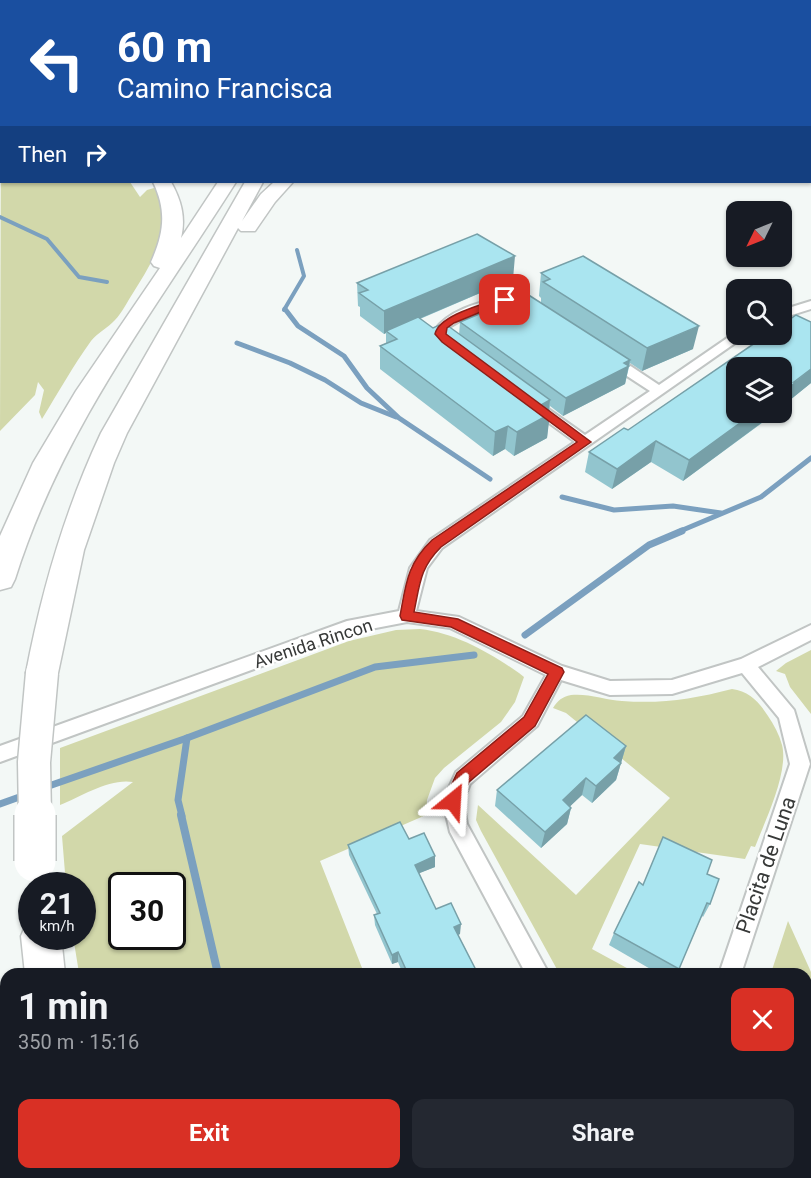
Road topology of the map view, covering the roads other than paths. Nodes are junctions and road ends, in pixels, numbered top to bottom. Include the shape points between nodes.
1 (162, 183) edge
2 (226, 183) edge
3 (253, 183) edge
4 (283, 183) edge
5 (811, 305) edge
6 (184, 310) junction
7 (792, 311) edge
8 (541, 313) edge
9 (131, 324) junction
10 (726, 345) edge
11 (455, 347) edge
12 (600, 352) edge
13 (659, 391) junction
14 (519, 394) edge
15 (585, 442) junction
16 (0, 579) edge
17 (407, 616) junction
18 (811, 632) edge
19 (746, 665) junction
20 (557, 672) junction
21 (0, 754) edge
22 (36, 872) edge
23 (42, 950) edge
24 (44, 968) edge
25 (535, 968) edge
26 (732, 968) edge

1 - 9 highway via 173,208 172,240
2 - 9 highway
3 - 6 highway
4 - 6 highway
5 - 7 street
6 - 22 highway, bridge via 94,475 54,601 42,672 34,762
8 - 11 street via 518,301 494,302 442,327 442,337
9 - 16 highway via 52,451 26,506
10 - 13 street
12 - 13 street
13 - 15 street
14 - 15 street
15 - 17 street via 429,550 415,572
17 - 20 street, Avenida Rincon via 453,622
17 - 21 street, Avenida Rincon via 352,626
18 - 19 street, Avenida Rincon
19 - 20 street, Avenida Rincon via 672,687 610,688
19 - 26 street, Placita de Luna via 787,715 800,764
20 - 25 street via 530,721 463,778 453,801 457,826
23 - 24 highway

